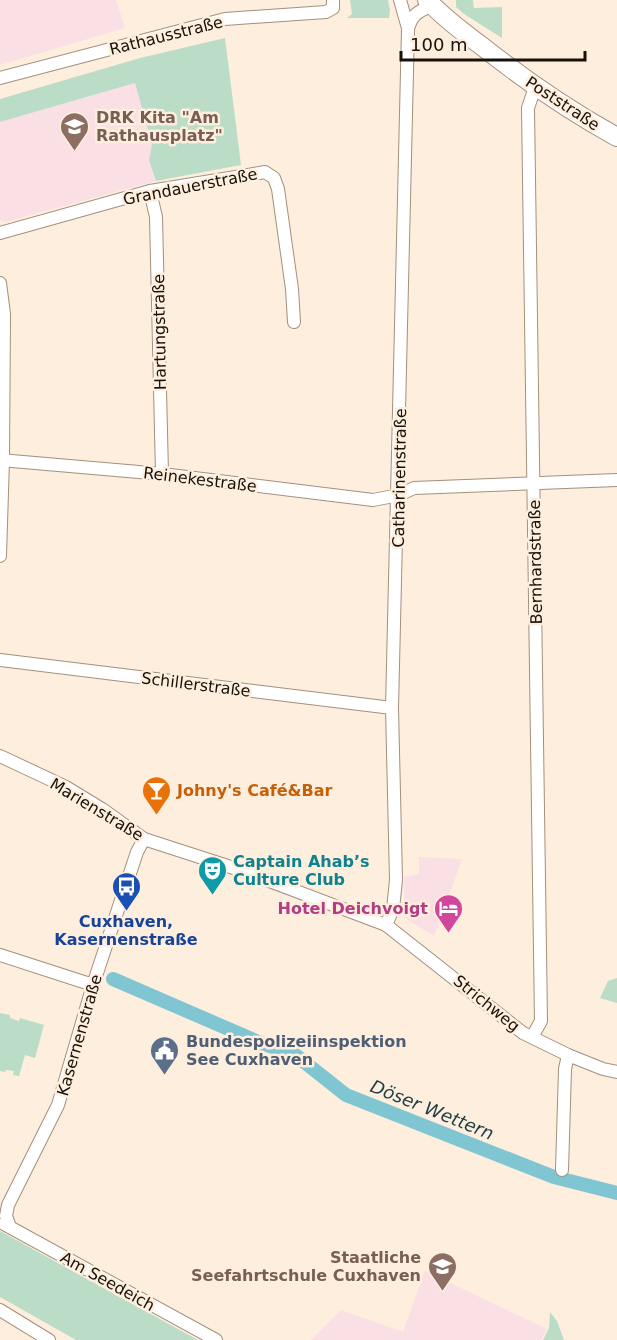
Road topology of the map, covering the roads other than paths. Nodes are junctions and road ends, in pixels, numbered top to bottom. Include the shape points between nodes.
1 (400, 0) edge
2 (429, 2) edge
3 (333, 4) edge
4 (408, 29) junction
5 (0, 78) edge
6 (535, 87) junction
7 (617, 137) edge
8 (150, 191) junction
9 (0, 233) edge
10 (0, 282) edge
11 (294, 322) dead end
12 (2, 460) edge
13 (162, 474) junction
14 (617, 480) edge
15 (534, 483) junction
16 (399, 495) junction
17 (0, 556) edge
18 (0, 660) edge
19 (392, 708) junction
20 (0, 756) edge
21 (144, 839) junction
22 (386, 925) junction
23 (0, 955) edge
24 (427, 955) joint
25 (93, 985) junction
26 (532, 1038) junction
27 (568, 1055) junction
28 (617, 1072) edge
29 (562, 1170) dead end
30 (5, 1225) edge
31 (0, 1310) edge
32 (49, 1340) edge
33 (216, 1340) edge

1 - 4 street, Catharinenstraße
2 - 4 street via 411,19
2 - 6 street, Poststraße
3 - 5 street, Rathausstraße via 326,12 225,19
4 - 16 street, Catharinenstraße
6 - 7 street, Poststraße
6 - 15 street, Bernhardstraße via 528,108
8 - 9 street, Grandauerstraße
8 - 11 street, Grandauerstraße via 265,172 274,178
8 - 13 street, Hartungstraße via 156,217
10 - 12 street via 4,314
12 - 13 street, Reinekestraße
12 - 17 street
13 - 16 street, Reinekestraße via 374,500
14 - 15 street, Reinekestraße
15 - 16 street, Reinekestraße via 414,488
15 - 26 street, Bernhardstraße via 541,1021
16 - 19 street, Catharinenstraße
18 - 19 street, Schillerstraße
19 - 22 street, Catharinenstraße via 396,880 393,909
20 - 21 street, Marienstraße via 66,787
21 - 22 street, Marienstraße
21 - 25 street, Kasernenstraße
22 - 24 street, Marienstraße
23 - 25 street
24 - 26 street, Strichweg
25 - 30 street, Kasernenstraße via 58,1105 8,1205
26 - 27 street, Strichweg
27 - 28 street, Strichweg
27 - 29 street
30 - 33 street, Am Seedeich
31 - 32 street

